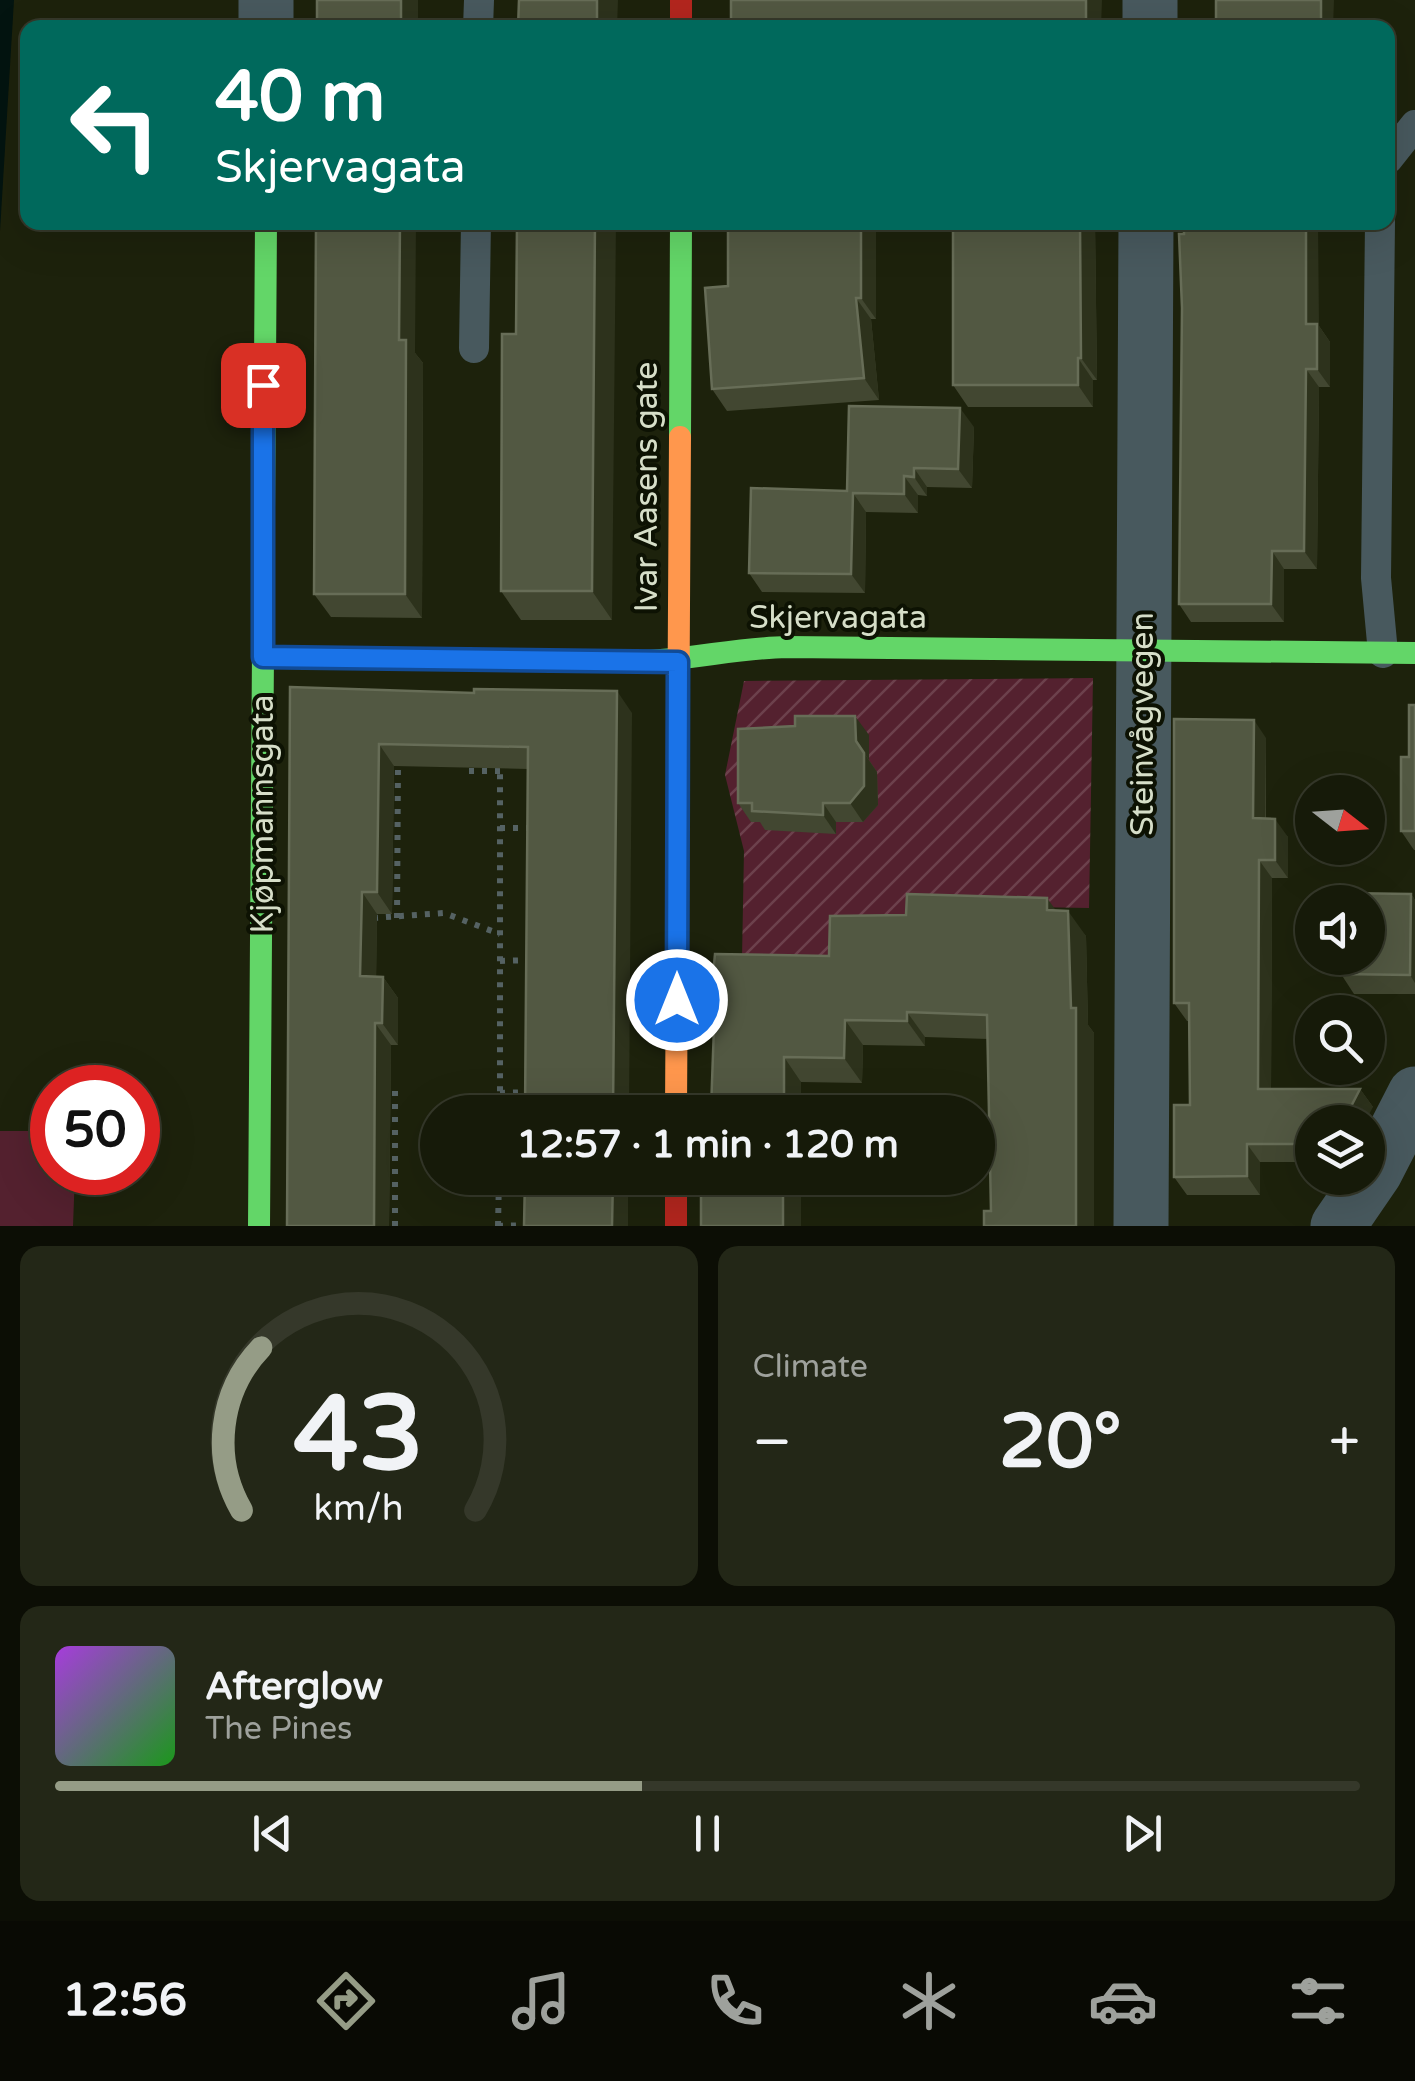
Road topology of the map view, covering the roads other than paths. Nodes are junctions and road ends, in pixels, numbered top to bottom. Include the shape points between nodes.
1 (1415, 126) edge
2 (1395, 151) edge
3 (266, 230) edge
4 (476, 230) edge
5 (680, 230) edge
6 (1146, 230) edge
7 (1380, 230) edge
8 (474, 348) dead end
9 (1383, 653) junction
10 (1415, 653) edge
11 (1154, 655) junction
12 (263, 657) junction
13 (678, 662) junction
14 (1415, 1094) edge
15 (676, 1095) edge
16 (676, 1195) edge
17 (259, 1226) edge
18 (676, 1226) edge
19 (1142, 1226) edge
20 (1338, 1226) edge

1 - 2 lane
3 - 12 street, Kjøpmannsgata
4 - 8 lane
5 - 13 street, Ivar Aasens gate
6 - 11 street, Steinvågvegen
7 - 9 lane via 1376,578
9 - 10 street, Skjervagata
9 - 11 street, Skjervagata
11 - 13 street, Skjervagata via 771,646
11 - 19 street, Steinvågvegen
12 - 13 street, Skjervagata
12 - 17 street, Kjøpmannsgata
13 - 15 street, Ivar Aasens gate
14 - 20 street
16 - 18 street

